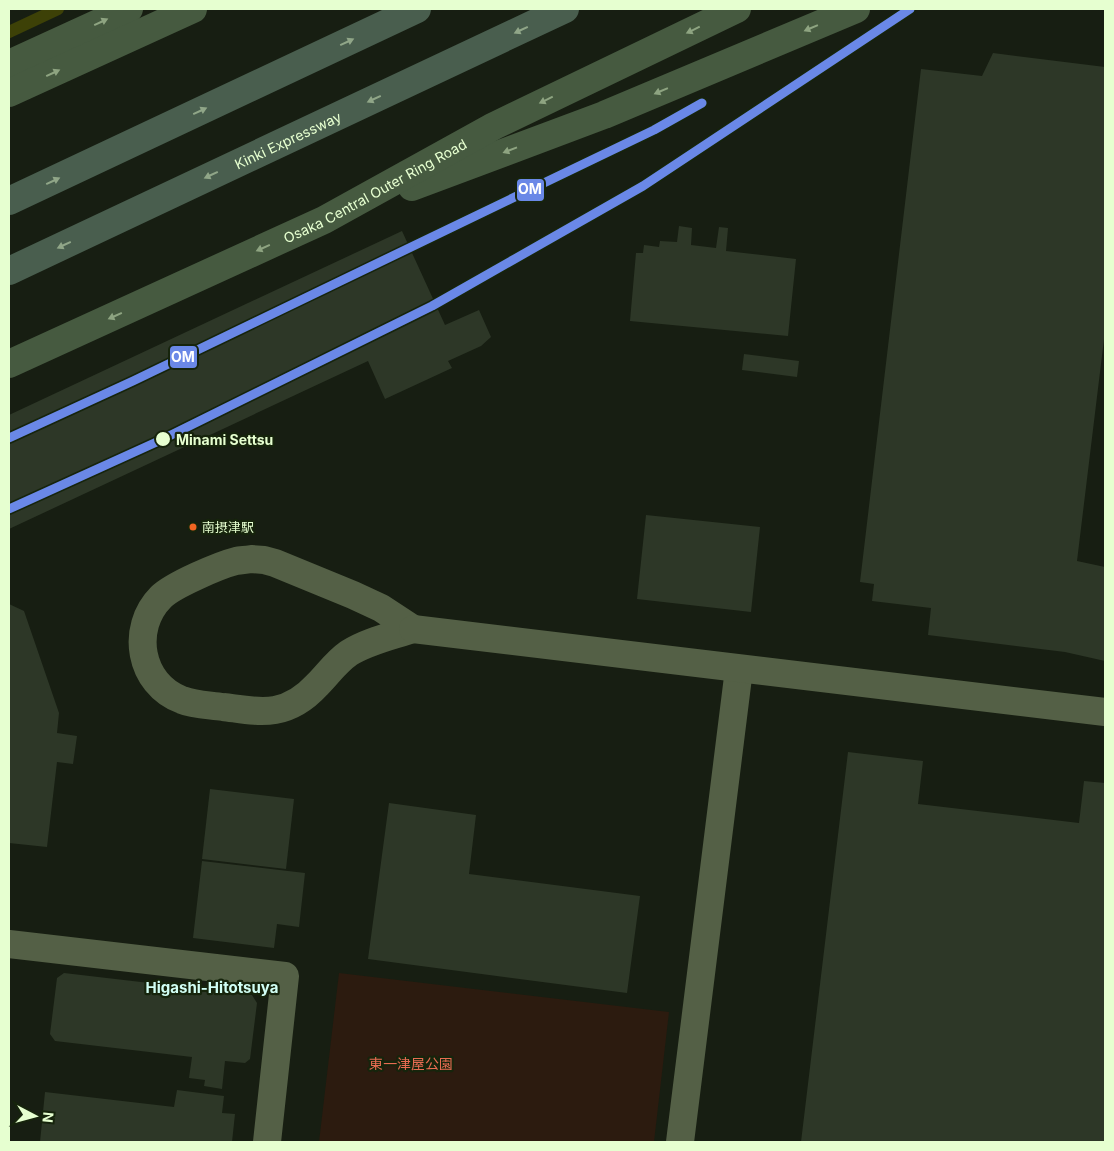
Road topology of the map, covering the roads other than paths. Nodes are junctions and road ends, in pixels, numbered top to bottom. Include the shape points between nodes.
1 (129, 9) edge
2 (193, 9) edge
3 (417, 9) edge
4 (566, 9) edge
5 (736, 9) edge
6 (856, 9) edge
7 (9, 64) edge
8 (9, 93) edge
9 (9, 202) edge
10 (324, 220) junction
11 (9, 271) edge
12 (9, 364) edge
13 (413, 629) junction
14 (738, 669) junction
15 (1105, 712) edge
16 (9, 944) edge
17 (267, 1142) edge
18 (680, 1142) edge

7 -> 1 main road
8 -> 2 main road
9 -> 3 highway
4 -> 11 highway, Kinki Expressway
5 -> 10 main road, Osaka Central Outer Ring Road via 494,126
6 -> 10 main road via 604,115
10 -> 12 main road, Osaka Central Outer Ring Road
13 - 13 street via 349,653 302,699 278,710 263,711 196,703 170,694 150,673 142,646 147,618 162,595 222,565 252,559 276,563 353,595
13 - 14 street
14 - 15 street
14 - 18 street
16 - 17 street via 285,976

